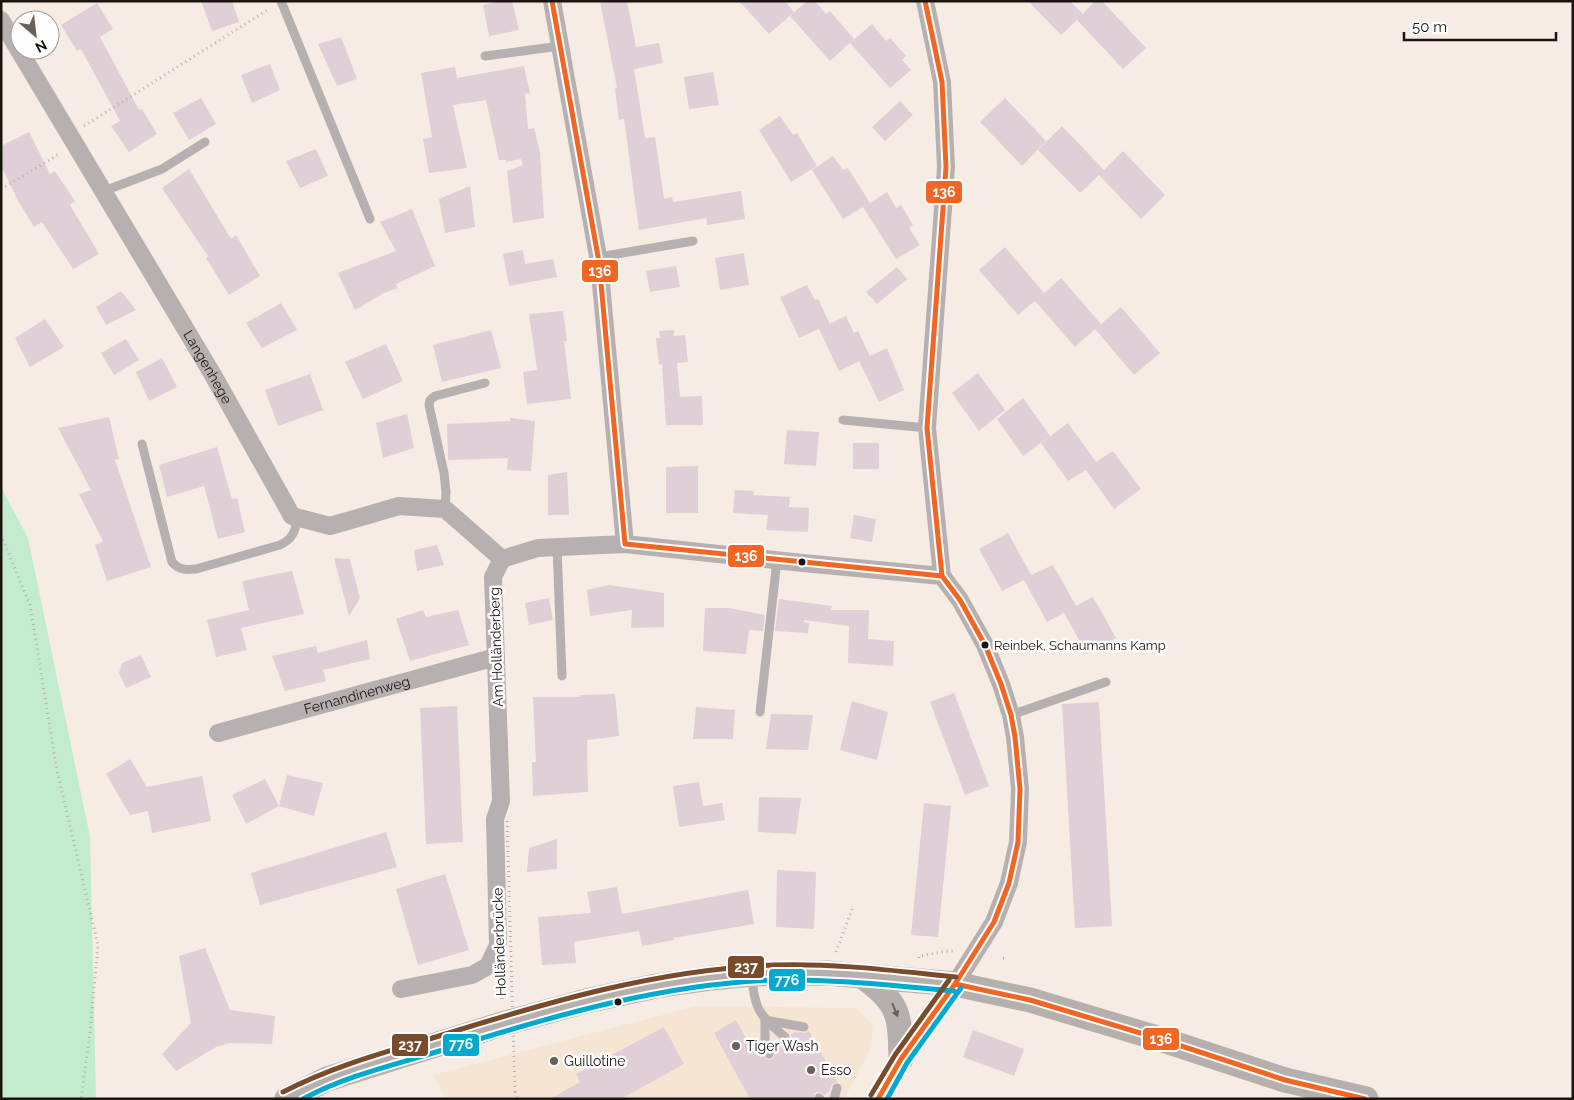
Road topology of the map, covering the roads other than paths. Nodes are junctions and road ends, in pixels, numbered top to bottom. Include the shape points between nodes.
1 (281, 1) edge
2 (552, 1) edge
3 (925, 1) edge
4 (1, 20) edge
5 (560, 46) junction
6 (485, 56) dead end
7 (205, 142) dead end
8 (104, 191) junction
9 (370, 219) dead end
10 (694, 241) dead end
11 (599, 257) junction
12 (485, 382) dead end
13 (843, 420) dead end
14 (927, 428) junction
15 (142, 444) dead end
16 (445, 509) junction
17 (298, 518) junction
18 (626, 544) junction
19 (557, 548) junction
20 (502, 559) junction
21 (777, 560) junction
22 (942, 576) junction
23 (496, 657) junction
24 (562, 676) dead end
25 (1106, 682) dead end
26 (760, 712) dead end
27 (1010, 715) junction
28 (218, 733) dead end
29 (752, 974) junction
30 (862, 976) junction
31 (955, 984) junction
32 (401, 989) dead end
33 (765, 1020) junction
34 (804, 1027) dead end
35 (786, 1037) dead end
36 (769, 1054) dead end
37 (901, 1059) junction
38 (837, 1088) dead end
39 (287, 1099) edge
40 (834, 1099) edge
41 (878, 1099) edge
42 (1366, 1099) edge

1 - 9 lane
2 - 5 street
3 - 14 street via 942,82 946,166
4 - 8 street, Langenhege
5 - 6 lane
5 - 11 street
7 - 8 lane via 162,169
8 - 17 street, Langenhege via 213,374 292,516
10 - 11 lane
11 - 18 street
12 - 16 lane via 434,396 430,400 446,492
13 - 14 lane
14 - 22 street
15 - 17 lane via 172,562 178,568 196,569 280,545 290,540
16 - 17 street via 399,506 330,526
16 - 20 street
18 - 19 street
18 - 21 street
19 - 20 street via 538,548
19 - 24 lane
20 - 23 street, Am Holländerberg via 493,577
21 - 22 street
21 - 26 lane
22 - 27 street via 960,600 985,645 1002,684
23 - 28 street, Fernandinenweg
23 - 32 street, Am Holländerberg via 500,801 495,819 498,945 488,966 472,975
25 - 27 lane
27 - 31 street via 1020,789 1018,842 1010,883 994,922
29 - 30 main road
29 - 33 lane via 754,996
29 - 39 main road via 656,986 586,1001 327,1079
30 - 31 main road
30 -> 37 main road via 888,996 896,1011
31 - 37 street
31 - 42 main road via 1030,1000 1285,1080
33 - 34 lane
33 - 35 lane
33 - 36 lane via 765,1047
37 - 41 street
38 - 40 lane

